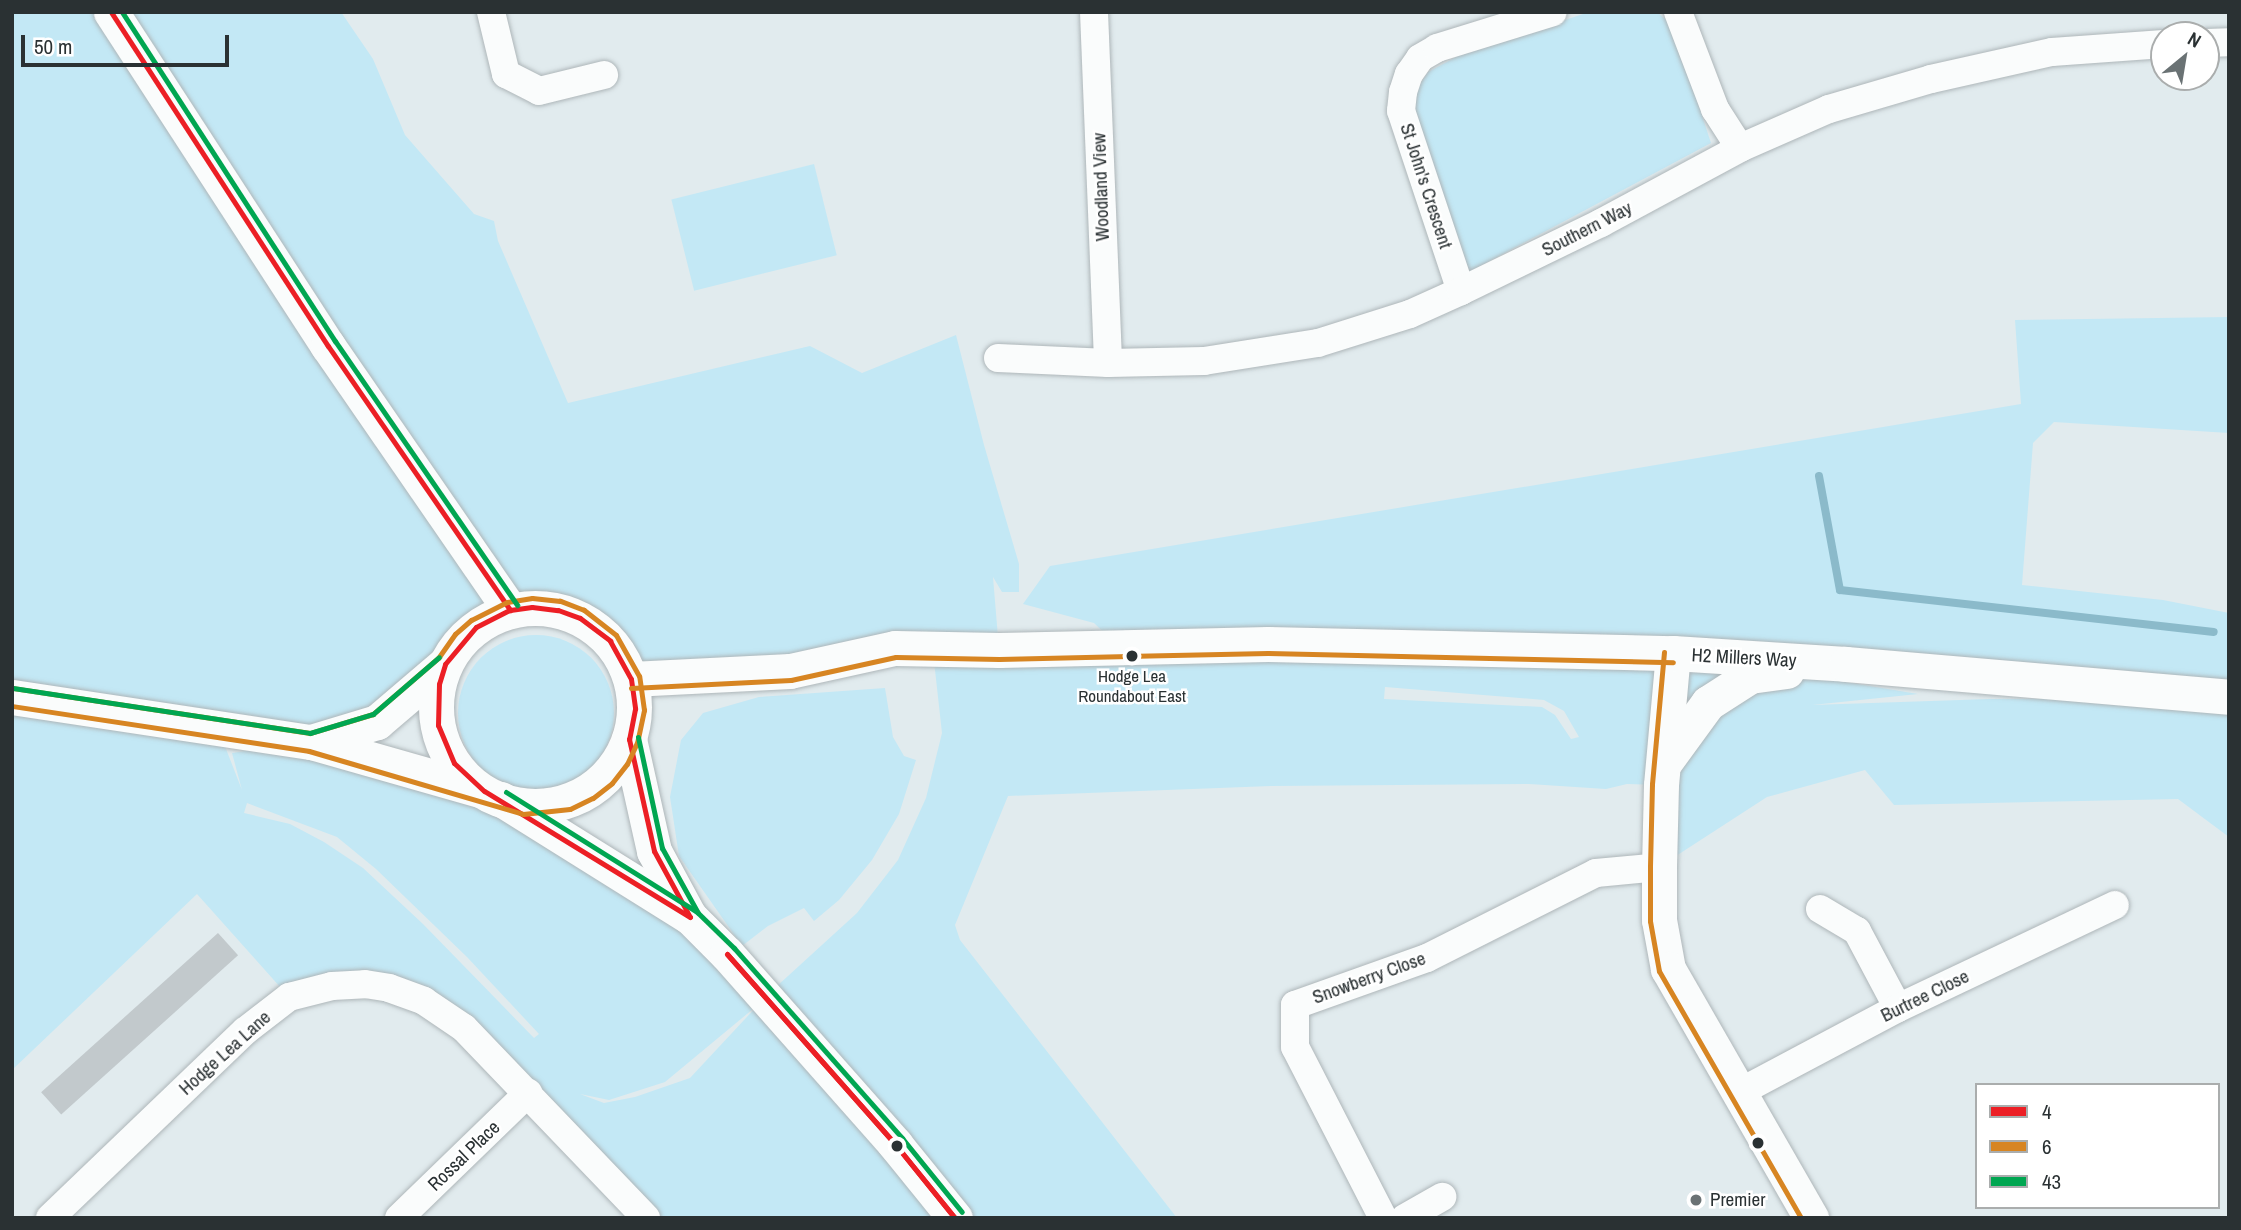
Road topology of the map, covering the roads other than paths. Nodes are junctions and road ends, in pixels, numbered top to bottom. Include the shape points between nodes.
1 (111, 12) edge
2 (491, 12) edge
3 (1094, 12) edge
4 (1553, 12) edge
5 (1678, 12) edge
6 (2150, 45) edge
7 (604, 75) dead end
8 (1740, 148) junction
9 (1461, 291) junction
10 (999, 358) dead end
11 (1108, 363) junction
12 (510, 610) junction
13 (1673, 653) junction
14 (445, 664) junction
15 (1846, 664) junction
16 (631, 679) junction
17 (12, 697) edge
18 (2229, 697) edge
19 (629, 739) junction
20 (311, 742) junction
21 (1662, 765) junction
22 (492, 795) junction
23 (1659, 867) junction
24 (2115, 905) dead end
25 (1820, 909) dead end
26 (690, 917) junction
27 (1898, 1008) junction
28 (528, 1093) junction
29 (1738, 1093) junction
30 (1442, 1197) dead end
31 (50, 1218) edge
32 (399, 1218) edge
33 (646, 1218) edge
34 (955, 1218) edge
35 (1383, 1218) edge
36 (1405, 1218) edge
37 (1811, 1218) edge

1 - 12 street via 328,346
2 - 7 street via 506,74 538,90
3 - 11 street, Woodland View
4 - 9 street, St John's Crescent via 1437,48 1420,58 1403,92 1401,111
5 - 8 street via 1715,108
6 - 8 street, Southern Way via 2052,51 1931,79 1829,109
8 - 9 street, Southern Way
9 - 11 street, Southern Way via 1410,314 1318,343 1204,361
10 - 11 street, Southern Way
12 - 14 street via 476,627
12 - 16 street via 532,607 580,618 610,641
13 - 15 street, H2 Millers Way
13 - 16 street, H2 Millers Way via 1268,644 895,648 790,671
13 - 21 street
14 - 20 street via 377,722
14 - 22 street via 436,704 444,745 461,771
15 - 18 street, H2 Millers Way
15 - 21 street via 1750,676 1708,703
16 - 19 street via 635,709
17 - 20 street
19 - 22 street via 606,777 578,796 545,806
19 - 26 street via 654,851
20 - 22 street
21 - 23 street
22 - 26 street
23 - 29 street via 1658,920 1668,969
23 - 35 street, Snowberry Close via 1596,873 1427,958 1295,1005 1295,1046
24 - 27 street, Burtree Close
25 - 27 street via 1857,931
26 - 34 street via 895,1143
27 - 29 street, Burtree Close
28 - 31 street, Hodge Lea Lane via 464,1028 424,1001 365,984 300,994 289,997 245,1031
28 - 32 street, Rossal Place
28 - 33 street, Hodge Lea Lane
29 - 37 street
30 - 36 street

